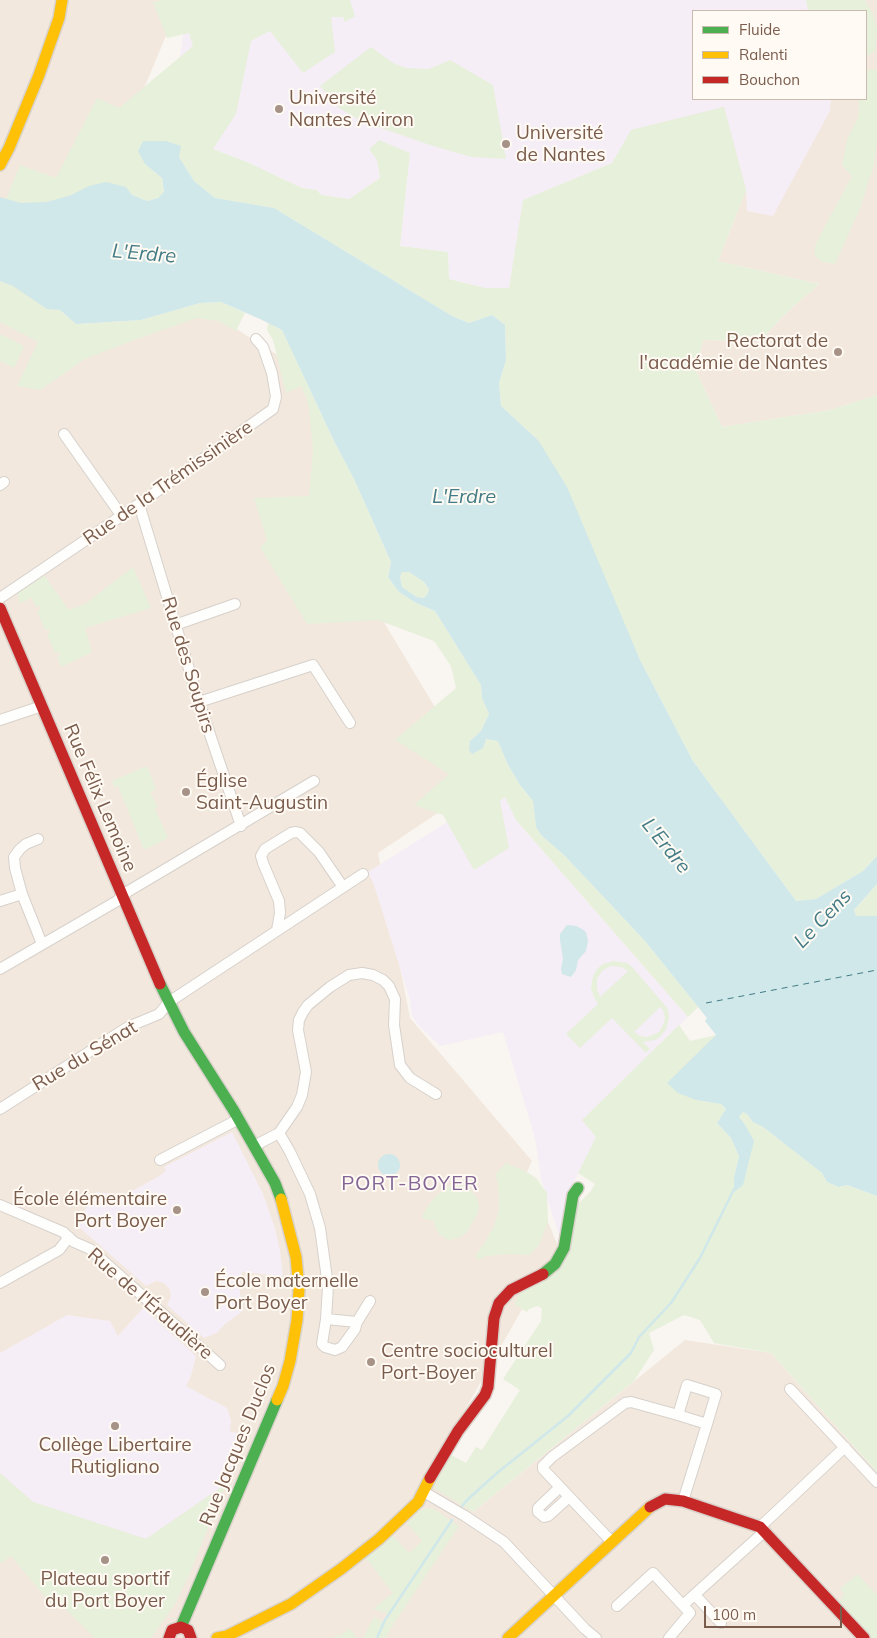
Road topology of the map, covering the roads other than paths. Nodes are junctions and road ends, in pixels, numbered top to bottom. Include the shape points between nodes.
1 (62, 0) edge
2 (0, 165) edge
3 (256, 339) dead end
4 (64, 434) dead end
5 (138, 504) junction
6 (121, 515) junction
7 (0, 598) edge
8 (235, 604) dead end
9 (0, 608) edge
10 (175, 625) junction
11 (199, 702) junction
12 (42, 706) junction
13 (0, 720) edge
14 (350, 723) dead end
15 (314, 781) dead end
16 (240, 826) junction
17 (38, 839) dead end
18 (363, 874) dead end
19 (343, 887) junction
20 (22, 894) junction
21 (123, 896) junction
22 (0, 901) edge
23 (277, 930) junction
24 (42, 944) junction
25 (0, 969) edge
26 (168, 1003) junction
27 (436, 1094) dead end
28 (0, 1109) edge
29 (239, 1120) junction
30 (279, 1133) junction
31 (254, 1146) junction
32 (160, 1160) dead end
33 (578, 1188) dead end
34 (0, 1205) edge
35 (69, 1238) junction
36 (0, 1283) edge
37 (370, 1301) dead end
38 (326, 1319) junction
39 (357, 1322) junction
40 (220, 1365) dead end
41 (790, 1388) dead end
42 (678, 1415) junction
43 (707, 1424) junction
44 (845, 1447) junction
45 (877, 1482) edge
46 (560, 1487) junction
47 (424, 1492) junction
48 (569, 1497) junction
49 (682, 1501) junction
50 (762, 1529) junction
51 (612, 1542) junction
52 (695, 1594) junction
53 (553, 1595) junction
54 (683, 1605) junction
55 (617, 1606) dead end
56 (721, 1623) dead end
57 (181, 1627) junction
58 (169, 1638) edge
59 (191, 1638) edge
60 (218, 1638) edge
61 (508, 1638) edge
62 (596, 1638) edge
63 (668, 1638) edge
64 (864, 1638) edge

1 - 2 street via 39,75
3 - 5 street, Rue de la Trémissinière via 272,373 276,397 273,410
4 - 6 street
5 - 6 street, Rue de la Trémissinière
5 - 10 street, Rue des Soupirs
6 - 7 street, Rue de la Trémissinière
8 - 10 street
9 - 12 street, Rue Félix Lemoine
10 - 11 street, Rue des Soupirs
11 - 14 street via 313,665
11 - 16 street, Rue des Soupirs
12 - 13 street
12 - 21 street, Rue Félix Lemoine
15 - 16 street
16 - 21 street
17 - 20 street via 26,844 14,857
18 - 19 street, Rue du Sénat
19 - 23 street, Rue du Sénat
19 - 23 street via 319,852 300,833 291,832 265,848 262,863 279,901
20 - 22 street
20 - 24 street
21 - 24 street
21 - 26 street, Rue Félix Lemoine
23 - 26 street, Rue du Sénat
24 - 25 street
26 - 28 street, Rue du Sénat via 159,1014 128,1027
26 - 29 street, Rue Jacques Duclos
27 - 30 street via 410,1078 400,1065 395,999 389,986 374,975 349,976 308,1005 299,1020 305,1083 298,1107
29 - 31 street, Rue Jacques Duclos
29 - 32 street
30 - 31 street
30 - 38 street via 310,1194 320,1228 328,1286
31 - 57 street, Rue Jacques Duclos via 275,1183 293,1240 298,1272 295,1334 283,1386
33 - 47 street via 573,1195 564,1248 555,1264 511,1290 499,1303 494,1318 485,1395 435,1468
34 - 35 street, Rue de l'Éraudière via 58,1229
35 - 36 street via 59,1250
35 - 40 street, Rue de l'Éraudière via 90,1249
37 - 39 street
38 - 39 street
38 - 39 street via 322,1344 335,1350 342,1347
41 - 44 street
42 - 43 street
42 - 43 street via 687,1385 716,1394
42 - 46 street via 631,1402 622,1404 546,1462 543,1469
43 - 49 street
44 - 45 street
44 - 50 street
46 - 48 street
46 - 48 street via 538,1508 538,1512 548,1516
47 - 53 street via 504,1542
47 - 60 street via 386,1534 298,1600
48 - 51 street
49 - 50 street
49 - 51 street via 657,1501
50 - 52 street
50 - 64 street
51 - 53 street
52 - 54 street
52 - 56 street
53 - 61 street
53 - 62 street
54 - 55 street via 654,1573
54 - 63 street via 690,1613
57 - 58 street via 172,1630
57 - 59 street via 188,1630

